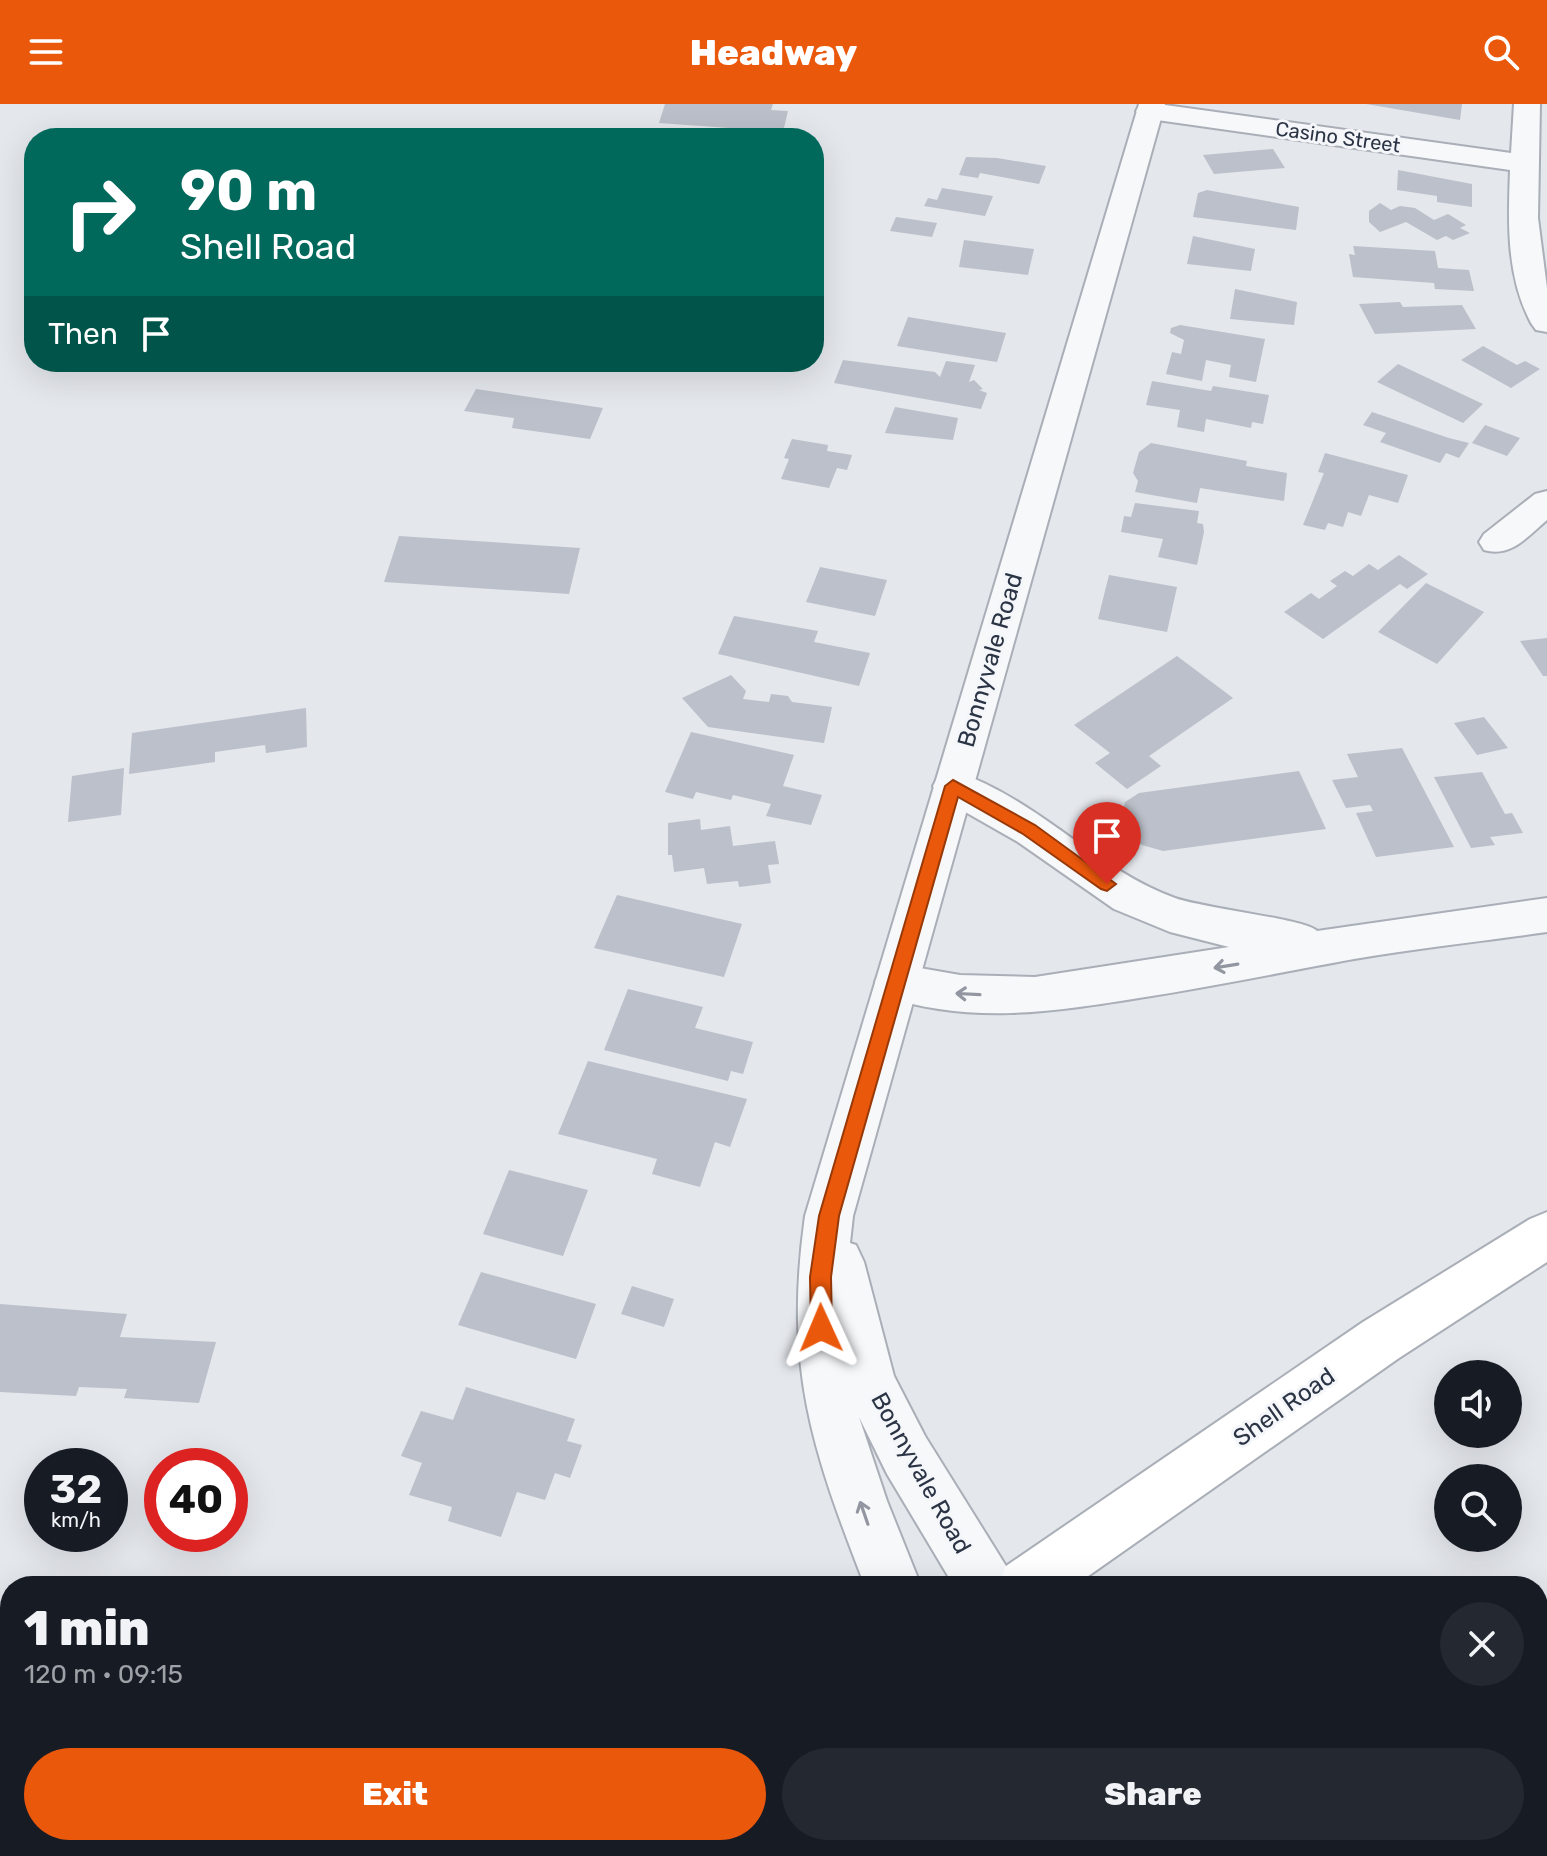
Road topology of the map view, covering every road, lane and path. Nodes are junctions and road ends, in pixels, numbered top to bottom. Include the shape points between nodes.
1 (1527, 104) edge
2 (1151, 107) edge
3 (1526, 164) junction
4 (1547, 323) edge
5 (1547, 502) edge
6 (1497, 542) dead end
7 (953, 786) junction
8 (1547, 915) edge
9 (1357, 941) junction
10 (897, 982) junction
11 (829, 1216) junction
12 (1547, 1235) edge
13 (889, 1576) edge
14 (980, 1576) edge
15 (1040, 1576) edge

1 - 3 street
2 - 3 street, Casino Street
2 - 7 street, Bonnyvale Road
3 - 4 street via 1527,278
5 - 6 street
7 - 9 street via 1129,897 1182,918 1240,933
7 - 10 street, Bonnyvale Road
8 - 9 street
9 -> 10 street via 1035,996 960,994
10 - 11 street, Bonnyvale Road
13 -> 11 street, Bonnyvale Road via 840,1440 822,1353 820,1277
11 - 14 street, Bonnyvale Road via 870,1383 906,1455
12 - 15 main road, Shell Road via 1381,1340

